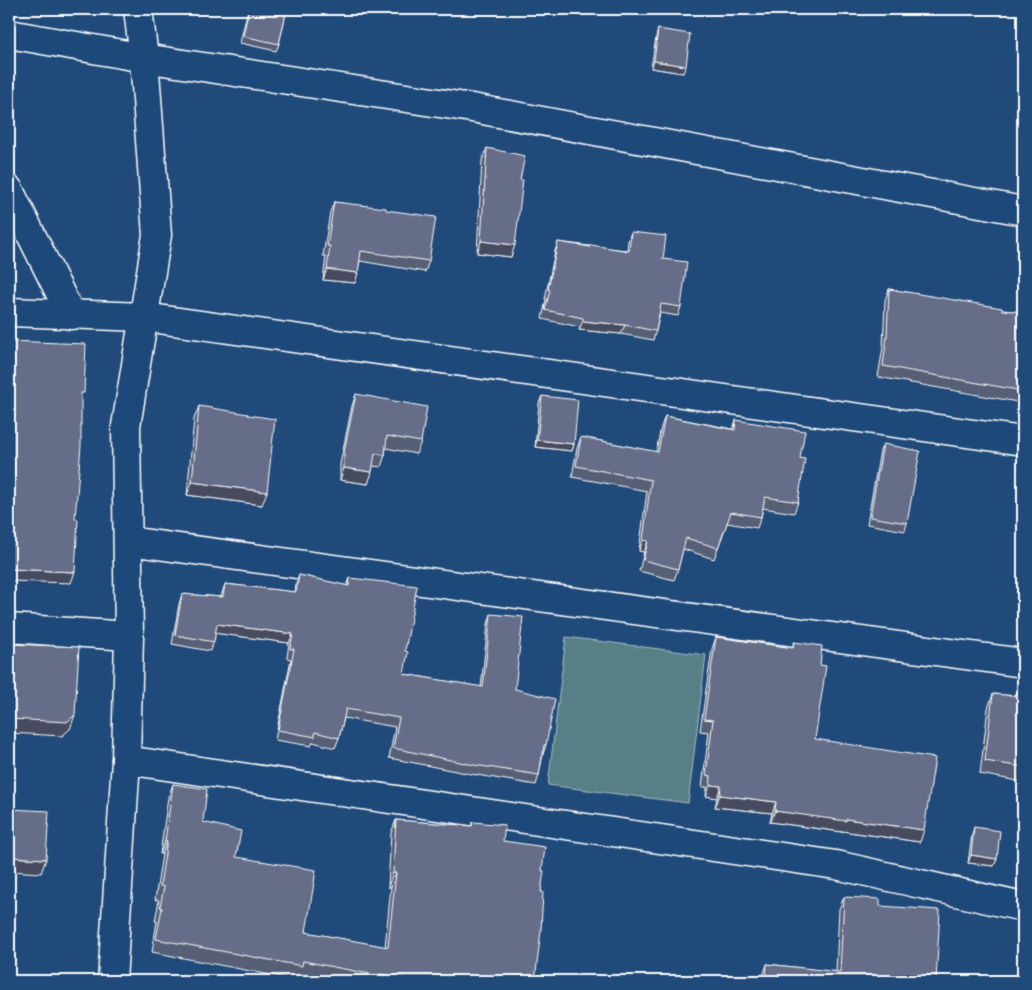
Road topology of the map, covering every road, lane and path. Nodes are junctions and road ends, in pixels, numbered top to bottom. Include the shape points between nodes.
1 (138, 9) edge
2 (9, 34) edge
3 (144, 58) junction
4 (9, 190) edge
5 (1023, 211) edge
6 (9, 312) edge
7 (71, 315) junction
8 (144, 317) junction
9 (1023, 441) edge
10 (128, 541) junction
11 (9, 628) edge
12 (129, 636) junction
13 (1023, 659) edge
14 (126, 760) junction
15 (1023, 907) edge
16 (112, 981) edge

1 - 3 street
2 - 3 street
3 - 5 street via 472,108
3 - 8 street via 157,234
4 - 7 street
6 - 7 street
7 - 8 street
8 - 9 street
8 - 10 street via 126,426
10 - 12 street
10 - 13 street
11 - 12 street
12 - 14 street
14 - 15 street via 836,865
14 - 16 street

